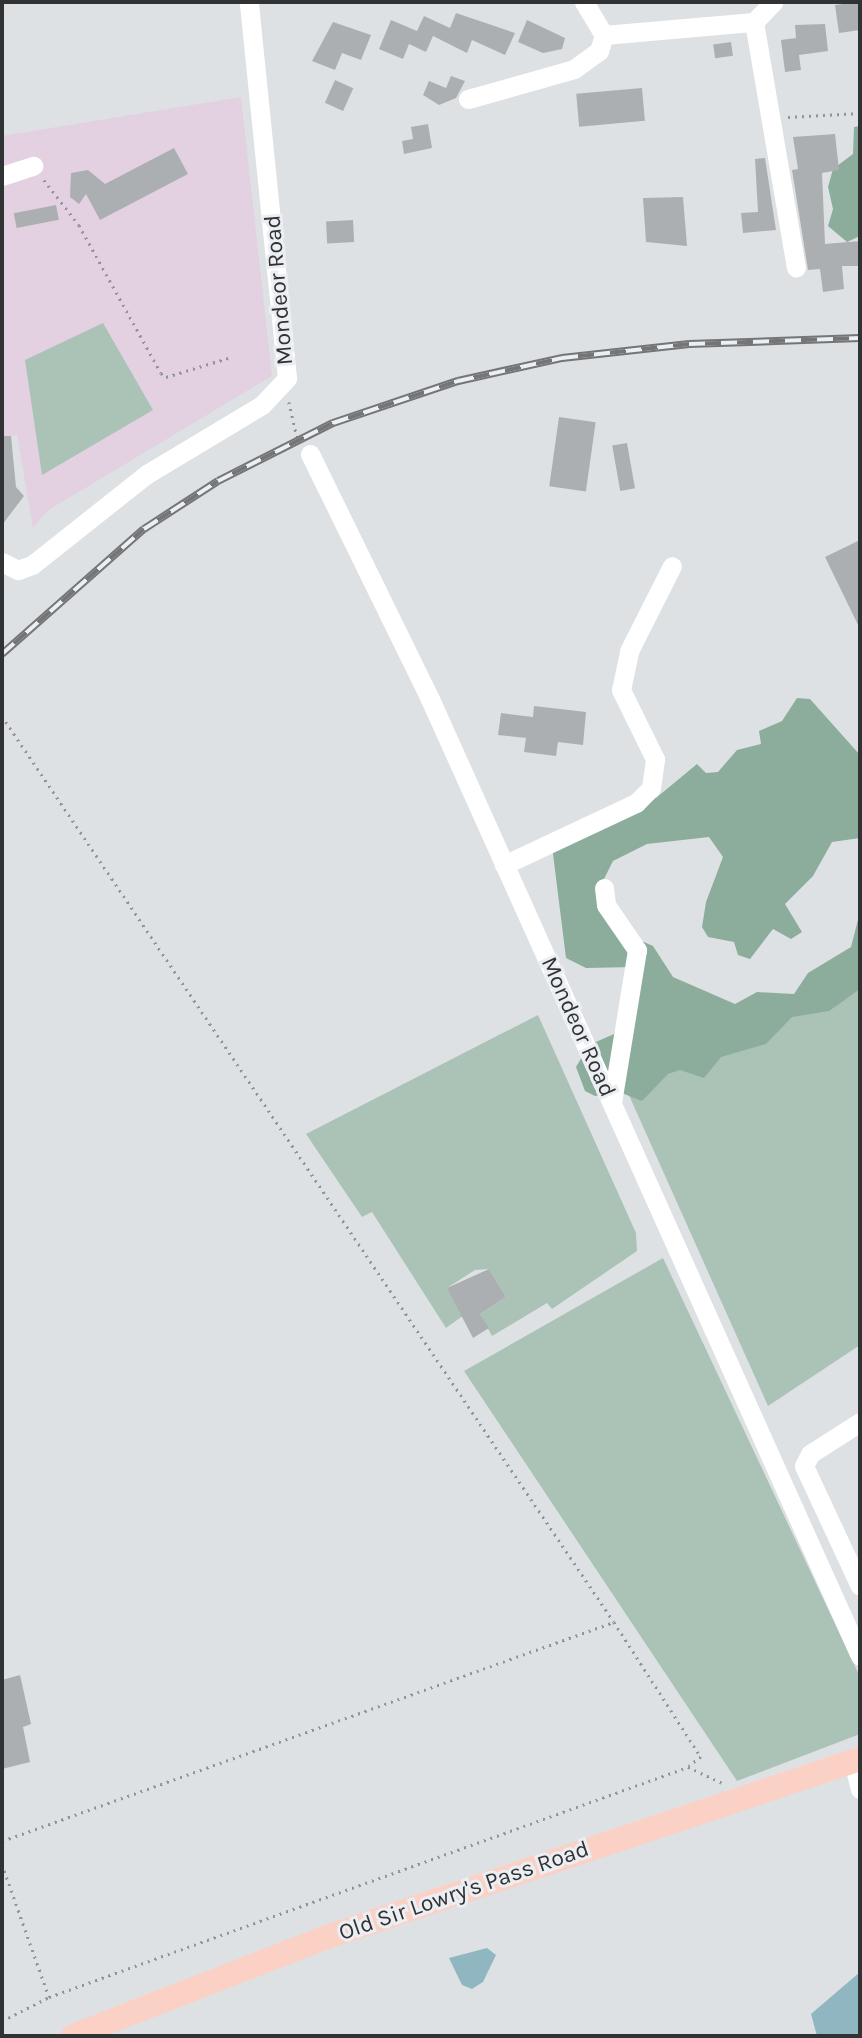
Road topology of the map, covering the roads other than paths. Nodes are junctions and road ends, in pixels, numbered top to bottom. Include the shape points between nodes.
1 (249, 2) edge
2 (584, 2) edge
3 (773, 2) edge
4 (754, 22) junction
5 (604, 35) junction
6 (468, 99) dead end
7 (33, 166) road end
8 (2, 176) edge
9 (796, 267) dead end
10 (310, 454) road end
11 (2, 562) edge
12 (672, 566) dead end
13 (504, 865) junction
14 (604, 888) dead end
15 (612, 1102) junction
16 (860, 1422) edge
17 (860, 1586) edge
18 (860, 1656) edge
19 (857, 1760) edge
20 (860, 1789) edge
21 (73, 2036) edge

1 - 11 street, Mondeor Road via 287,378 262,404 147,474 23,570
2 - 5 street
3 - 4 street
4 - 5 street
4 - 9 street via 775,114
5 - 6 street via 598,51 574,69
7 - 8 street
10 - 13 street, Mondeor Road
12 - 13 street via 629,651 621,690 655,760 651,788 636,803
13 - 15 street, Mondeor Road
14 - 15 street via 606,905 637,950
15 - 18 street, Mondeor Road
16 - 17 street via 810,1454 804,1466
19 - 20 street
19 - 21 main road, Old Sir Lowry's Pass Road via 324,1938

